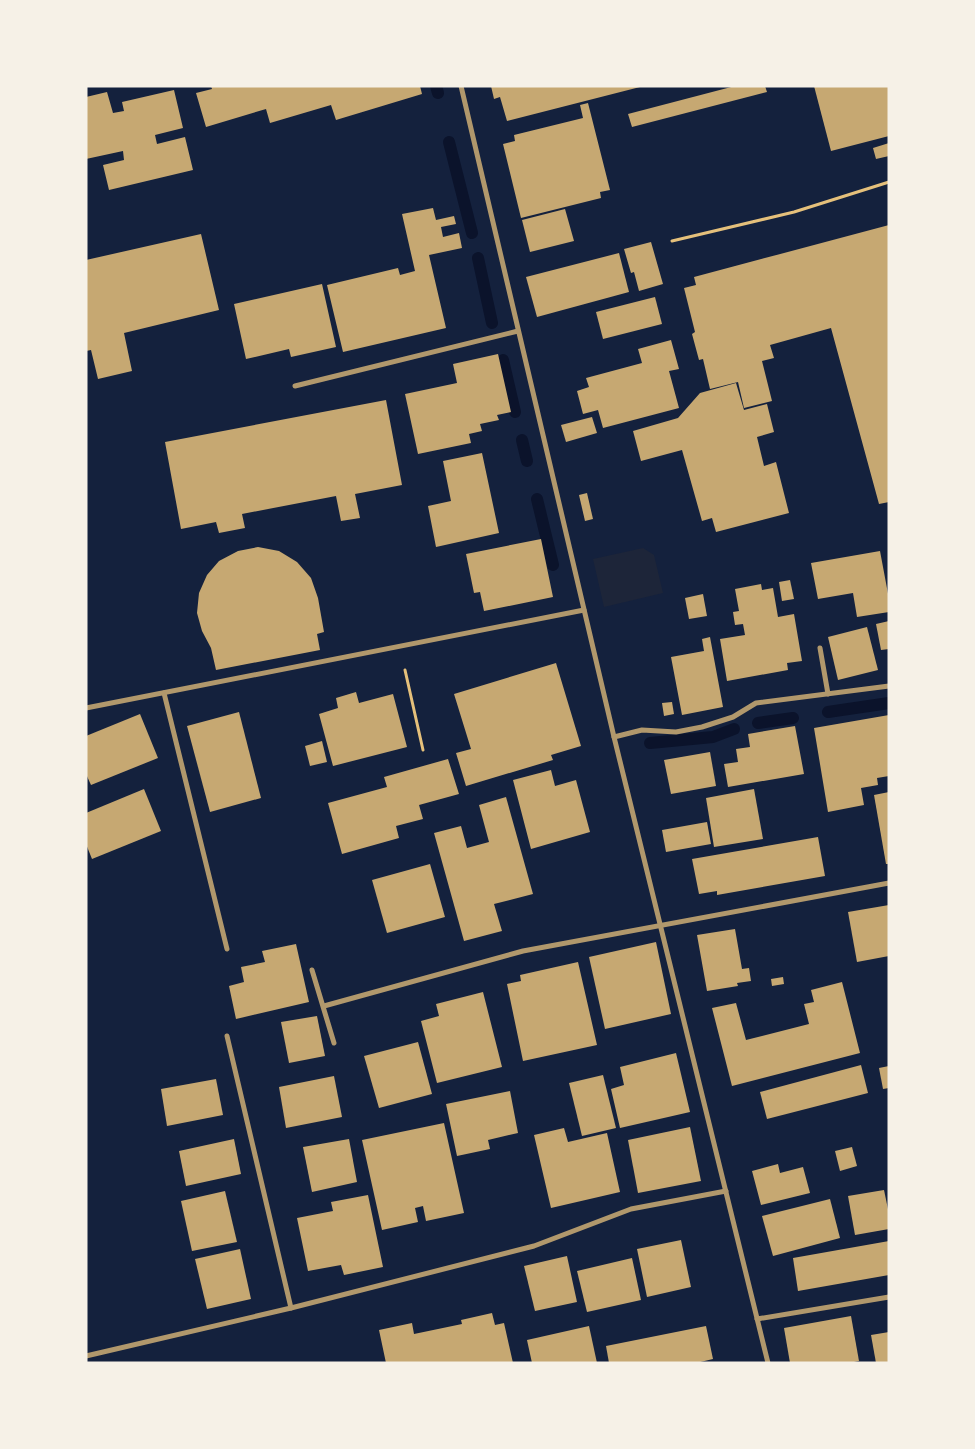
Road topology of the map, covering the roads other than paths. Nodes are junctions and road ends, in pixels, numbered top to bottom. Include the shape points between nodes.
1 (461, 86) edge
2 (518, 331) junction
3 (295, 386) dead end
4 (584, 610) junction
5 (820, 648) dead end
6 (889, 686) edge
7 (164, 693) junction
8 (828, 694) junction
9 (86, 708) edge
10 (614, 737) junction
11 (889, 883) edge
12 (660, 925) junction
13 (228, 949) dead end
14 (312, 970) dead end
15 (324, 1006) junction
16 (227, 1036) dead end
17 (334, 1043) dead end
18 (726, 1191) junction
19 (889, 1297) edge
20 (291, 1308) junction
21 (758, 1319) junction
22 (86, 1356) edge
23 (768, 1363) edge

1 - 2 street
2 - 3 street
2 - 4 street
4 - 7 street
4 - 10 street
5 - 8 street
6 - 8 street
7 - 9 street
7 - 13 street
8 - 10 street via 756,703 734,717 702,727 676,732 642,730
10 - 12 street
11 - 12 street
12 - 15 street via 523,951
12 - 18 street
14 - 15 street
15 - 17 street
16 - 20 street
18 - 20 street via 631,1209 534,1246
18 - 21 street
19 - 21 street
20 - 22 street
21 - 23 street

